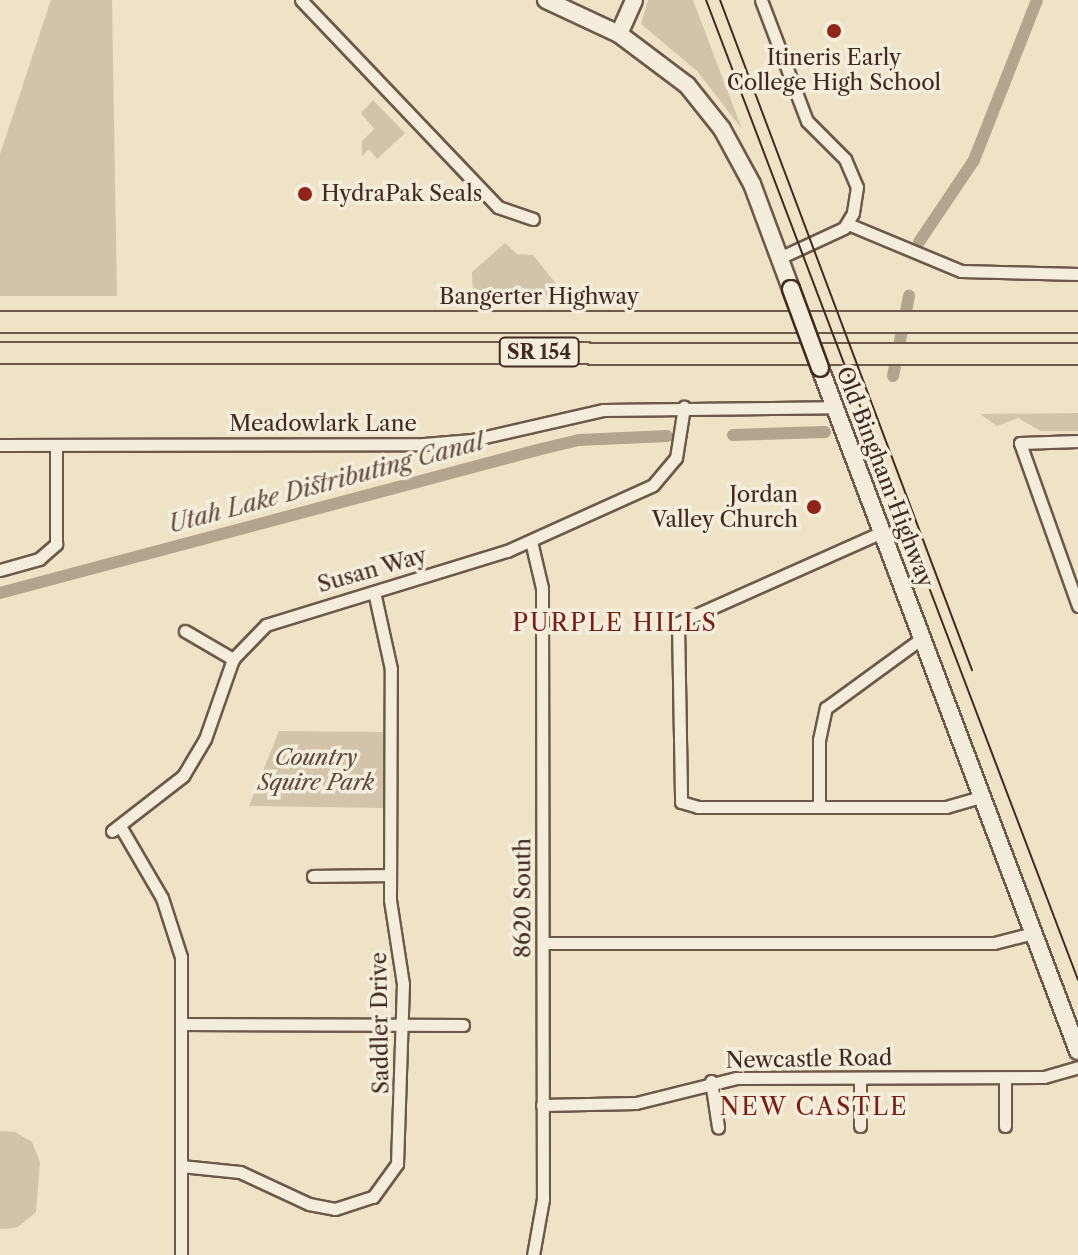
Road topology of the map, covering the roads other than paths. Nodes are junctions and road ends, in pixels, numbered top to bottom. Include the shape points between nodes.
1 (301, 0) edge
2 (546, 0) edge
3 (634, 0) edge
4 (761, 0) edge
5 (619, 34) junction
6 (533, 219) dead end
7 (848, 224) junction
8 (779, 258) junction
9 (1078, 274) edge
10 (1078, 310) edge
11 (1028, 320) junction
12 (0, 322) edge
13 (1078, 322) edge
14 (0, 353) edge
15 (1078, 354) edge
16 (684, 407) junction
17 (835, 407) junction
18 (1078, 441) edge
19 (0, 445) edge
20 (56, 445) junction
21 (882, 532) junction
22 (531, 541) junction
23 (0, 570) edge
24 (1073, 578) edge
25 (374, 592) junction
26 (1078, 606) edge
27 (185, 631) dead end
28 (922, 638) junction
29 (233, 659) junction
30 (982, 797) junction
31 (819, 807) junction
32 (390, 875) junction
33 (313, 876) dead end
34 (1033, 933) junction
35 (543, 943) junction
36 (183, 1024) junction
37 (402, 1025) junction
38 (463, 1025) dead end
39 (1078, 1051) edge
40 (1078, 1067) edge
41 (860, 1078) junction
42 (1005, 1078) junction
43 (711, 1081) junction
44 (542, 1105) junction
45 (860, 1126) dead end
46 (1005, 1126) dead end
47 (718, 1127) dead end
48 (181, 1166) junction
49 (181, 1255) edge
50 (533, 1255) edge

1 - 6 street via 498,207
2 - 5 street, Old Bingham Highway
3 - 5 street
4 - 7 street via 807,121 854,173 857,195
5 - 8 street, Old Bingham Highway via 687,85 722,129 752,184
7 - 8 street via 830,239
7 - 9 street via 961,271
8 - 17 street, Old Bingham Highway, bridge
10 - 11 highway via 1056,310
11 - 12 highway, Bangerter Highway / SR 154
11 - 13 highway, Bangerter Highway / SR 154
14 - 15 highway, SR 154
16 - 17 street, Meadowlark Lane
16 - 20 street, Meadowlark Lane via 572,414 441,444
16 - 22 street, Susan Way via 681,443 662,478
17 - 21 street, Old Bingham Highway
18 - 24 street via 1020,443
19 - 20 street, Meadowlark Lane
20 - 23 street via 57,537 49,554
21 - 28 street, Old Bingham Highway
21 - 31 street via 678,623 681,802 698,807
22 - 25 street, Susan Way
22 - 35 street, 8620 South via 541,573
24 - 26 street
25 - 29 street, Susan Way via 273,620
25 - 32 street, Saddler Drive via 391,669
27 - 29 street
28 - 30 street, Old Bingham Highway
28 - 31 street via 826,708 819,740
29 - 36 street, Susan Way via 205,739 183,776 116,828 162,898 177,936
30 - 31 street via 953,807
30 - 34 street, Old Bingham Highway
32 - 33 street
32 - 37 street, Saddler Drive via 402,968
34 - 35 street via 994,943
34 - 39 street, Old Bingham Highway
35 - 44 street, 8620 South
36 - 37 street
36 - 48 street
37 - 38 street
37 - 48 street, Saddler Drive via 401,1151 392,1178 363,1203 323,1208 240,1172
40 - 42 street, Newcastle Road via 1057,1075
41 - 42 street, Newcastle Road
41 - 43 street, Newcastle Road
41 - 45 street
42 - 46 street
43 - 44 street, Newcastle Road via 636,1103
43 - 47 street
44 - 50 street, 8620 South via 543,1199
48 - 49 street

